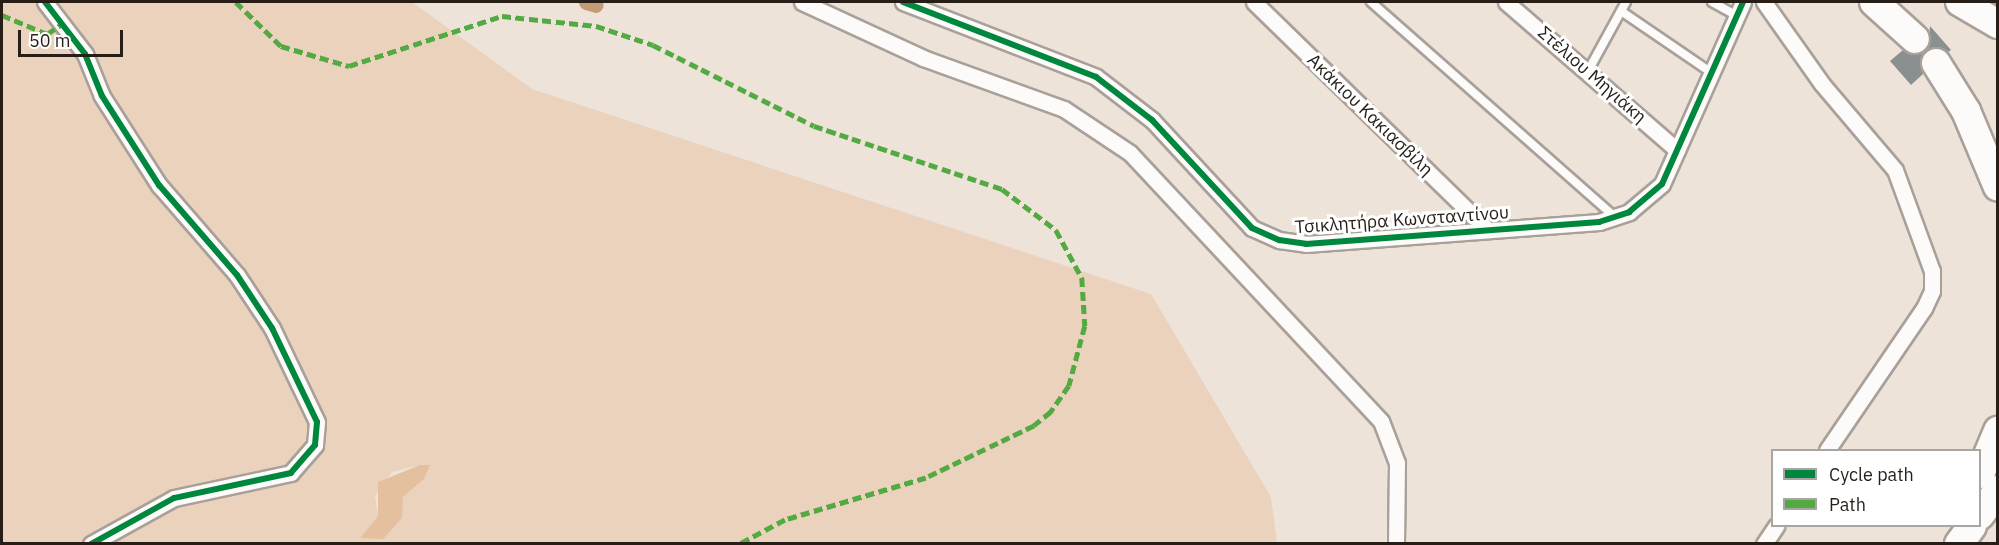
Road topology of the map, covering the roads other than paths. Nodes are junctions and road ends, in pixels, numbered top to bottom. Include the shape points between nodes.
1 (45, 2) edge
2 (802, 2) edge
3 (903, 2) edge
4 (1254, 2) edge
5 (1371, 2) edge
6 (1506, 2) edge
7 (1626, 2) edge
8 (1712, 2) edge
9 (1743, 2) edge
10 (1764, 2) edge
11 (1874, 2) edge
12 (1960, 2) edge
13 (1621, 11) junction
14 (1737, 16) junction
15 (1998, 24) edge
16 (1915, 39) dead end
17 (1936, 63) dead end
18 (1588, 71) junction
19 (1712, 73) junction
20 (1677, 150) junction
21 (1998, 187) edge
22 (1616, 218) junction
23 (1487, 229) junction
24 (1998, 431) edge
25 (1828, 449) edge
26 (1981, 472) edge
27 (1998, 490) edge
28 (1981, 514) edge
29 (1775, 527) edge
30 (1950, 527) edge
31 (1971, 527) edge
32 (91, 543) edge
33 (1396, 543) edge
34 (1764, 543) edge
35 (1938, 543) edge
36 (1959, 543) edge

1 - 32 street via 85,54 102,96 159,186 237,275 272,328 317,422 315,445 291,473 174,498
2 - 33 street via 923,58 1064,109 1130,153 1381,421 1397,463
3 - 23 street, Τσικλητήρα Κωνσταντίνου via 1054,58 1110,86 1152,120 1241,220 1267,236 1326,243
4 - 23 street, Ακάκιου Κακιασβίλη
5 - 22 lane
6 - 18 street, Στέλιου Μηγιάκη
7 - 13 lane
8 - 14 lane
9 - 14 street, Τσικλητήρα Κωνσταντίνου
10 - 25 street via 1822,84 1895,170 1932,271 1932,291 1924,308
11 - 16 highway
12 - 15 highway
13 - 18 lane
13 - 19 lane
14 - 19 street, Τσικλητήρα Κωνσταντίνου
17 - 21 highway via 1966,111
18 - 20 street, Στέλιου Μηγιάκη
19 - 20 street, Τσικλητήρα Κωνσταντίνου
20 - 22 street, Τσικλητήρα Κωνσταντίνου via 1653,195
22 - 23 street, Τσικλητήρα Κωνσταντίνου
24 - 26 highway
27 - 28 highway
29 - 34 street
30 - 35 highway
31 - 36 highway

